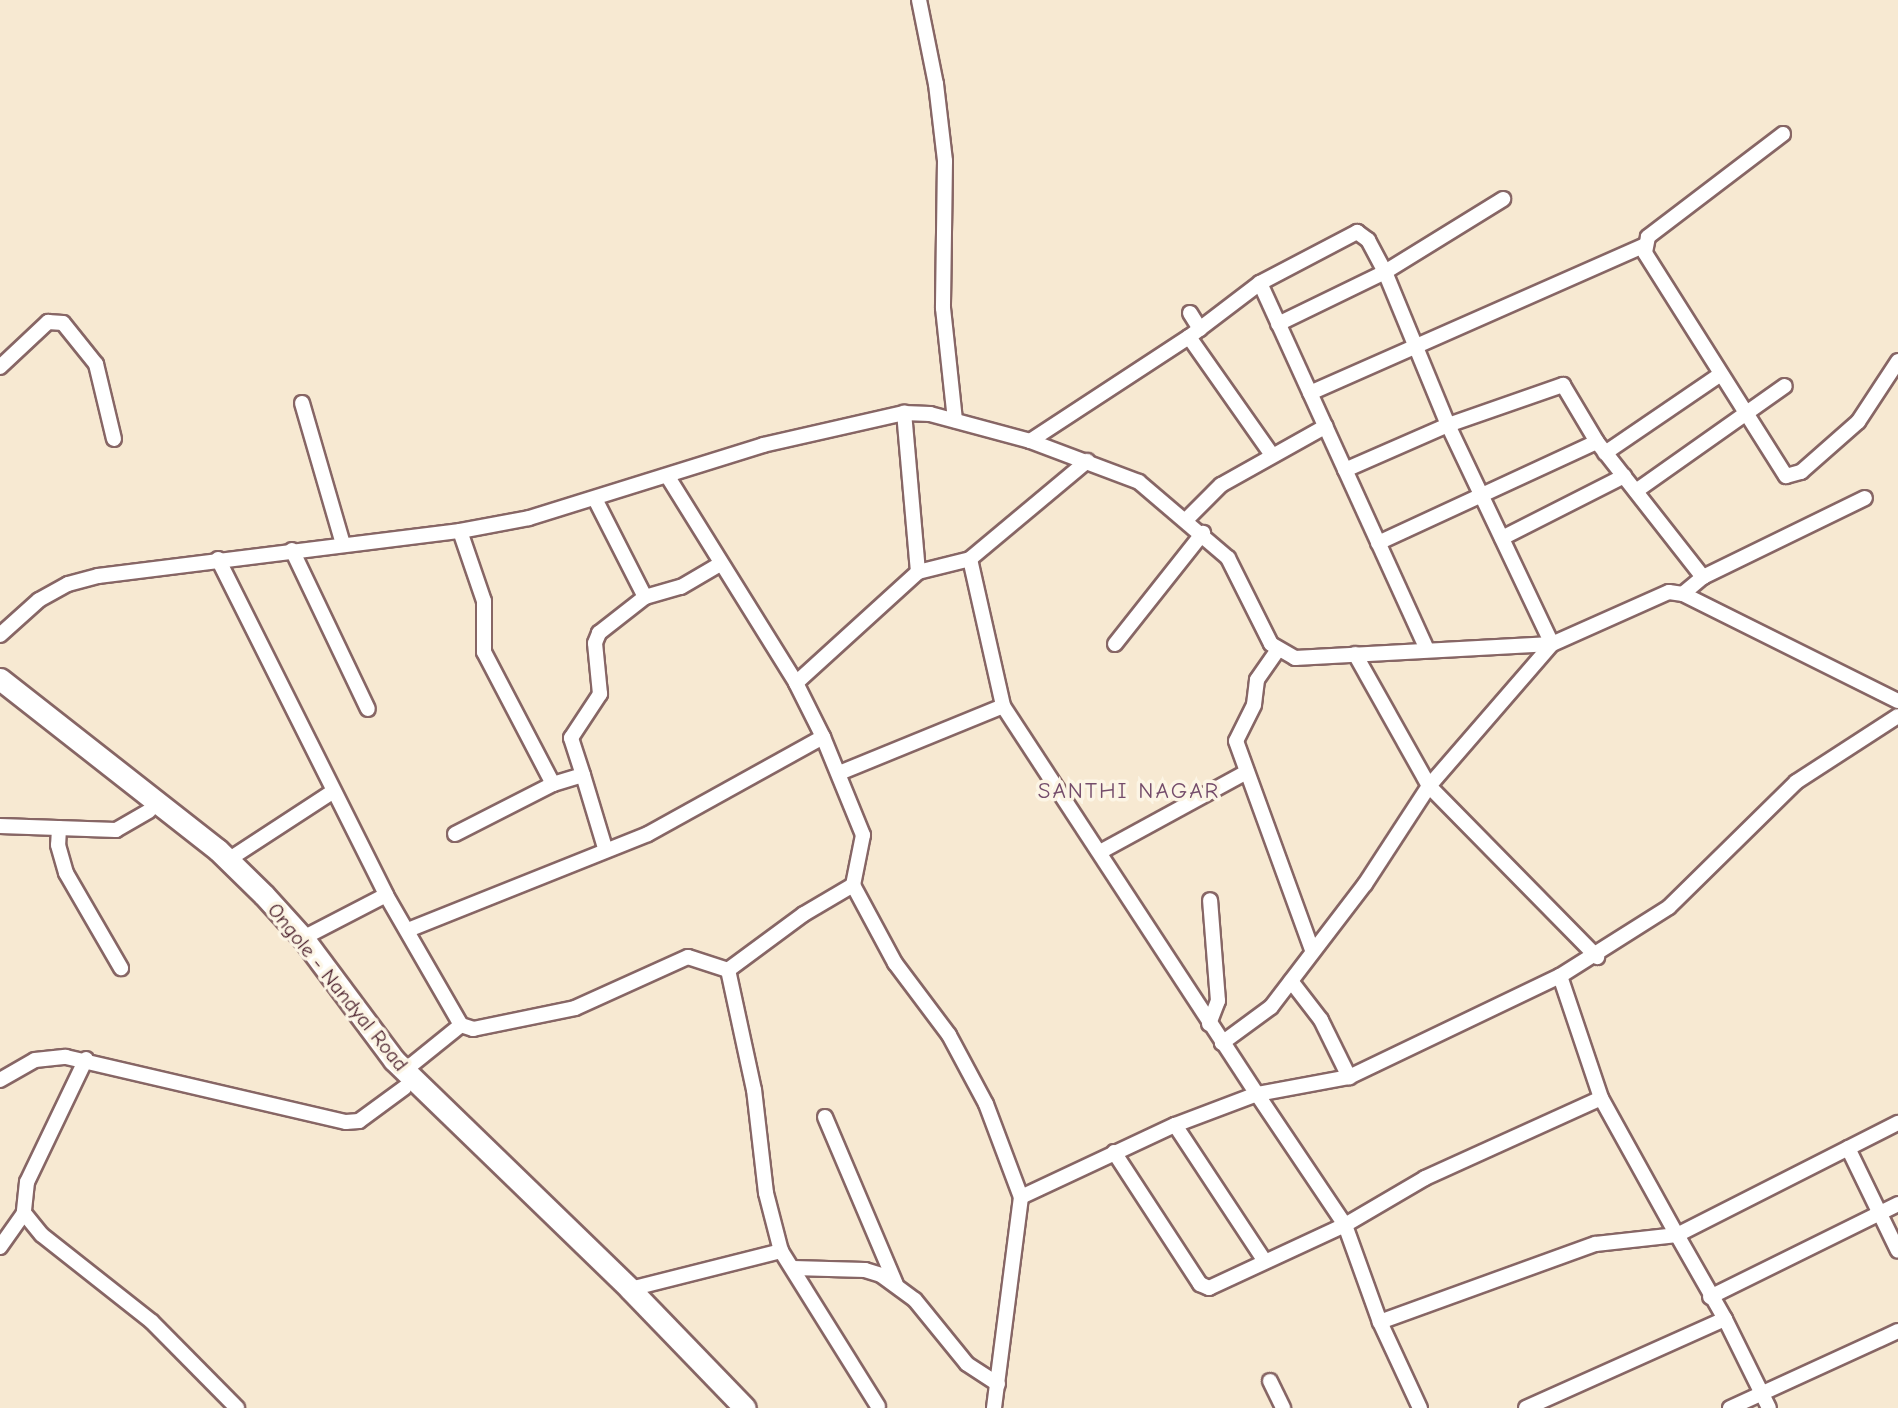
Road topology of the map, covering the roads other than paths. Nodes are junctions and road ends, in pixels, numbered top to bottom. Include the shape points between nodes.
1 (919, 0) edge
2 (1783, 134) dead end
3 (1503, 199) dead end
4 (1644, 246) junction
5 (1385, 272) junction
6 (1260, 283) junction
7 (1190, 313) dead end
8 (1278, 324) junction
9 (1194, 333) junction
10 (1416, 348) junction
11 (1898, 361) edge
12 (0, 367) edge
13 (1721, 374) junction
14 (1785, 386) dead end
15 (1310, 393) junction
16 (302, 403) dead end
17 (904, 413) junction
18 (1746, 413) junction
19 (956, 420) junction
20 (1448, 425) junction
21 (1326, 426) junction
22 (114, 439) dead end
23 (1030, 441) junction
24 (1601, 447) junction
25 (1272, 455) junction
26 (1087, 461) junction
27 (1345, 470) junction
28 (1624, 476) junction
29 (668, 477) junction
30 (1636, 491) junction
31 (1481, 495) junction
32 (1865, 498) dead end
33 (595, 499) junction
34 (1187, 519) junction
35 (460, 531) junction
36 (1203, 533) junction
37 (1502, 538) junction
38 (1378, 542) junction
39 (343, 544) junction
40 (292, 550) junction
41 (218, 559) junction
42 (970, 559) junction
43 (720, 564) junction
44 (918, 572) junction
45 (1703, 577) junction
46 (1683, 594) junction
47 (645, 597) junction
48 (0, 635) edge
49 (1115, 643) dead end
50 (1552, 644) junction
51 (1427, 650) junction
52 (1277, 651) junction
53 (1355, 654) junction
54 (0, 678) edge
55 (796, 683) junction
56 (0, 694) edge
57 (1898, 701) edge
58 (1003, 706) junction
59 (368, 709) dead end
60 (1898, 716) edge
61 (823, 737) junction
62 (839, 773) junction
63 (1245, 773) junction
64 (583, 775) junction
65 (553, 784) junction
66 (1429, 786) junction
67 (334, 791) junction
68 (149, 811) junction
69 (0, 826) edge
70 (59, 828) junction
71 (455, 834) dead end
72 (605, 848) junction
73 (1100, 852) junction
74 (228, 860) junction
75 (853, 885) junction
76 (386, 895) junction
77 (1210, 900) dead end
78 (408, 930) junction
79 (303, 938) junction
80 (1312, 950) junction
81 (1597, 957) junction
82 (121, 968) dead end
83 (728, 970) junction
84 (1560, 976) junction
85 (1292, 981) junction
86 (1209, 1024) junction
87 (461, 1025) junction
88 (1222, 1042) junction
89 (86, 1059) junction
90 (1349, 1077) junction
91 (404, 1079) junction
92 (0, 1080) edge
93 (1257, 1094) junction
94 (1601, 1098) junction
95 (825, 1117) dead end
96 (1898, 1123) edge
97 (1175, 1125) junction
98 (1848, 1148) junction
99 (1114, 1152) junction
100 (1021, 1198) junction
101 (1898, 1204) edge
102 (24, 1213) junction
103 (1878, 1213) junction
104 (1345, 1225) junction
105 (1677, 1235) junction
106 (0, 1247) edge
107 (781, 1251) junction
108 (1898, 1251) edge
109 (1264, 1260) junction
110 (793, 1268) junction
111 (896, 1284) junction
112 (630, 1289) junction
113 (1710, 1297) junction
114 (1725, 1319) junction
115 (1380, 1322) junction
116 (1898, 1331) edge
117 (1270, 1381) dead end
118 (998, 1384) junction
119 (1761, 1394) junction
120 (878, 1406) dead end
121 (237, 1408) edge
122 (728, 1408) edge
123 (745, 1408) edge
124 (994, 1408) edge
125 (1283, 1408) edge
126 (1420, 1408) edge
127 (1526, 1408) edge
128 (1730, 1408) edge
129 (1769, 1408) edge

1 - 19 street via 945,161 943,309
2 - 4 street via 1648,237
3 - 5 street
4 - 10 street
4 - 13 street
5 - 6 street via 1368,240 1357,232
5 - 8 street
5 - 10 street
6 - 8 street
6 - 9 street
7 - 9 street
8 - 15 street
9 - 23 street
9 - 25 street
10 - 15 street
10 - 20 street
11 - 18 street via 1858,422 1792,477 1782,472
12 - 22 street via 48,322 63,323 96,364
13 - 18 street
13 - 24 street
14 - 18 street
15 - 21 street
16 - 39 street
17 - 19 street
17 - 29 street via 763,445
17 - 44 street
18 - 30 street
19 - 23 street
20 - 24 street via 1563,385
20 - 27 street
20 - 31 street
21 - 25 street
21 - 27 street
23 - 26 street
24 - 28 street
24 - 31 street
25 - 34 street via 1221,485
26 - 34 street via 1139,482
26 - 42 street
27 - 38 street
28 - 30 street
28 - 37 street
29 - 33 street
29 - 43 street
30 - 45 street
31 - 37 street
31 - 38 street
32 - 45 street
33 - 35 street
33 - 47 street
34 - 36 street
35 - 39 street
35 - 65 street via 484,601 484,652
36 - 49 street
36 - 52 street via 1236,570
37 - 50 street
38 - 51 street
39 - 40 street
40 - 41 street
40 - 59 street
41 - 48 street via 68,584 16,618
41 - 67 street
42 - 44 street
42 - 58 street
43 - 47 street via 681,587
43 - 55 street
44 - 55 street
45 - 46 street
46 - 50 street via 1653,596
46 - 57 street
47 - 64 street via 600,632 595,643 600,694 571,738
50 - 51 street
50 - 66 street
51 - 53 street
52 - 53 street via 1295,658
52 - 63 street via 1258,680 1254,705 1236,741
53 - 66 street
54 - 74 main road, Ongole - Nandyal Road
55 - 61 street
56 - 68 main road, Ongole - Nandyal Road
58 - 62 street
58 - 73 street
60 - 81 street via 1796,782 1669,907
61 - 62 street
61 - 72 street via 648,834
62 - 75 street via 863,835
63 - 73 street via 1151,820
63 - 80 street
64 - 65 street
64 - 72 street
65 - 71 street
66 - 80 street via 1365,884
66 - 81 street
67 - 74 street
67 - 76 street
68 - 70 street via 116,830
68 - 91 main road, Ongole - Nandyal Road via 249,895 350,1028
69 - 70 street
70 - 82 street via 58,845 66,873
72 - 78 street
73 - 86 street
74 - 79 main road, Ongole - Nandyal Road
75 - 83 street via 804,914
75 - 100 street via 895,963 955,1046 986,1104
76 - 78 street
76 - 79 street
77 - 86 street via 1218,1001
78 - 87 street
79 - 91 main road, Ongole - Nandyal Road
80 - 85 street
81 - 84 street
83 - 87 street via 688,957 559,1013 485,1028
83 - 107 street via 754,1090 766,1193
84 - 90 street
84 - 94 street
85 - 88 street via 1262,1016
85 - 90 street via 1321,1020
86 - 88 street
87 - 91 street
88 - 93 street
89 - 91 street via 346,1122 371,1114
89 - 92 street via 48,1057
89 - 102 street via 27,1182
90 - 93 street
91 - 112 main road, Ongole - Nandyal Road
91 - 122 main road, Ongole - Nandyal Road
93 - 97 street
93 - 104 street
94 - 104 street via 1425,1178
94 - 105 street
95 - 111 street
96 - 98 street
97 - 99 street
97 - 109 street
98 - 103 street
98 - 105 street
99 - 100 street
99 - 109 street via 1204,1288
100 - 118 street
101 - 103 street
102 - 106 street
102 - 121 street via 42,1235 152,1322
103 - 108 street
103 - 113 street
104 - 109 street
104 - 115 street
105 - 113 street
105 - 115 street via 1595,1244
107 - 110 street
107 - 112 street
110 - 111 street via 865,1269
110 - 120 street
111 - 118 street via 967,1364
112 - 123 main road, Ongole - Nandyal Road
113 - 114 street
114 - 119 street
114 - 127 street
115 - 126 street
116 - 119 street
117 - 125 street
118 - 124 street
119 - 128 street
119 - 129 street

